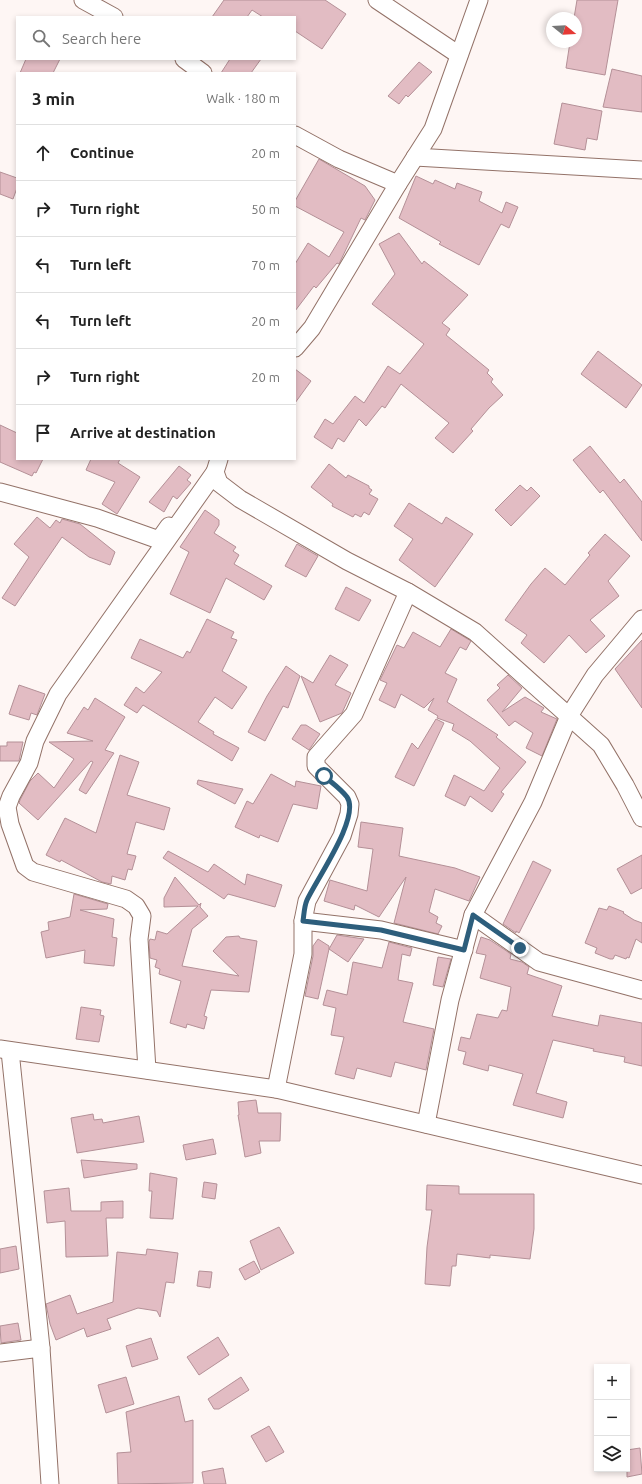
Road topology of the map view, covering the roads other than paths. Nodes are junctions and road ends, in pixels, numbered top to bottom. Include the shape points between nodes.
1 (83, 0) edge
2 (377, 0) edge
3 (479, 0) edge
4 (112, 16) edge
5 (459, 55) junction
6 (185, 60) edge
7 (202, 72) edge
8 (296, 136) edge
9 (415, 157) junction
10 (642, 170) edge
11 (398, 184) junction
12 (296, 347) edge
13 (215, 464) edge
14 (0, 492) edge
15 (408, 592) junction
16 (642, 619) edge
17 (569, 716) junction
18 (642, 818) edge
19 (473, 915) junction
20 (303, 921) junction
21 (464, 950) junction
22 (642, 990) edge
23 (5, 1050) edge
24 (147, 1070) junction
25 (276, 1089) junction
26 (426, 1124) junction
27 (642, 1175) edge
28 (41, 1348) junction
29 (0, 1353) edge
30 (50, 1484) edge

1 - 4 street
2 - 5 street
3 - 5 street
5 - 9 street via 433,129
6 - 7 street
8 - 11 street
9 - 10 street
9 - 11 street
11 - 12 street via 312,328
13 - 14 street via 159,540 90,516
13 - 15 street via 219,483 240,499 347,561
13 - 24 street via 58,694 7,807 10,824 25,866 33,872 126,899 136,906 142,916 139,940
15 - 17 street via 475,632
15 - 20 street via 354,714 316,757 316,766 347,797 350,804 342,836 307,901
16 - 17 street via 595,675
17 - 18 street via 601,745
17 - 19 street via 533,802
19 - 21 street
19 - 22 street via 539,962
20 - 21 street via 381,930
20 - 25 street via 303,954
21 - 26 street via 450,1000
23 - 24 street
23 - 28 street
24 - 25 street
25 - 26 street
26 - 27 street
28 - 29 street
28 - 30 street

